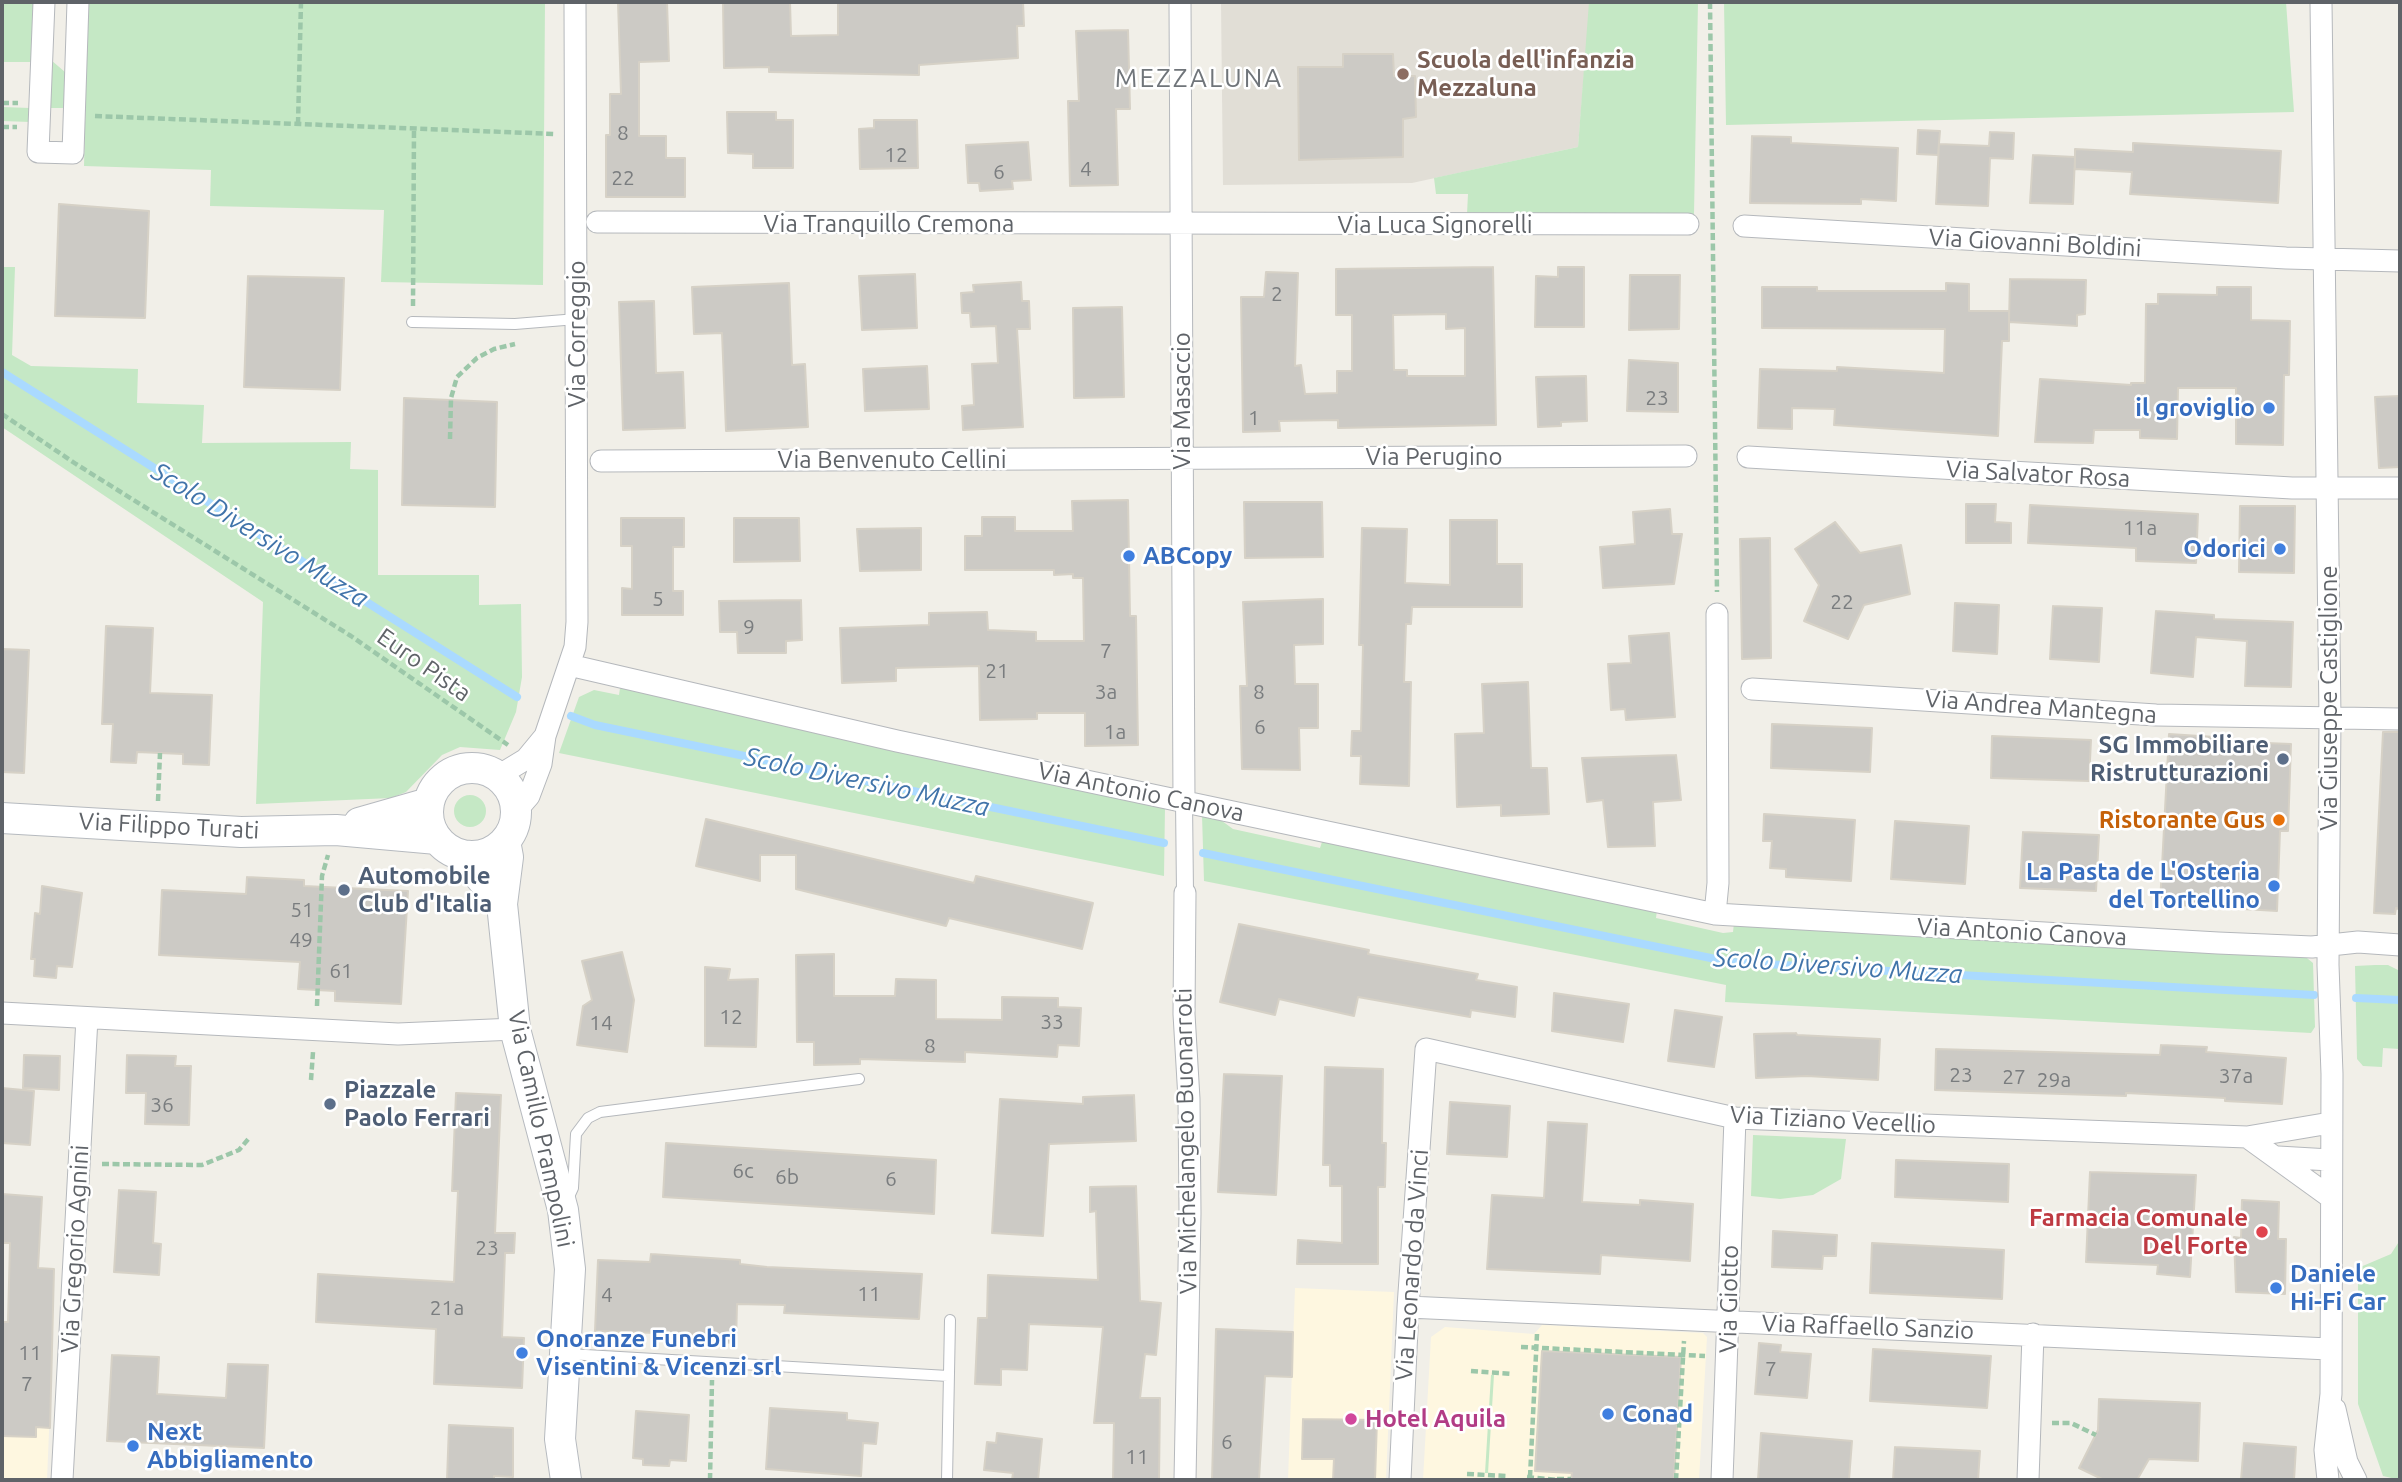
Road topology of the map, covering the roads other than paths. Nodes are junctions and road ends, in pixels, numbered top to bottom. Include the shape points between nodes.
1 (44, 2) edge
2 (78, 2) edge
3 (576, 2) edge
4 (1180, 2) edge
5 (2321, 2) edge
6 (597, 222) dead end
7 (1181, 225) junction
8 (1688, 225) dead end
9 (1744, 226) dead end
10 (2326, 259) junction
11 (2400, 261) edge
12 (577, 319) junction
13 (412, 323) road end
14 (1686, 456) dead end
15 (1748, 457) dead end
16 (1182, 458) junction
17 (601, 461) dead end
18 (2328, 487) junction
19 (2400, 488) edge
20 (1717, 614) road end
21 (569, 664) junction
22 (1752, 689) dead end
23 (2330, 718) junction
24 (2400, 719) edge
25 (545, 736) junction
26 (498, 776) junction
27 (1184, 801) junction
28 (429, 803) junction
29 (516, 811) junction
30 (2, 818) edge
31 (505, 841) junction
32 (332, 842) junction
33 (449, 847) junction
34 (1185, 893) joint
35 (502, 904) junction
36 (1715, 914) junction
37 (2400, 945) edge
38 (2329, 946) junction
39 (2, 1013) edge
40 (87, 1018) junction
41 (515, 1029) junction
42 (1426, 1049) joint
43 (859, 1079) dead end
44 (1735, 1118) junction
45 (2330, 1122) junction
46 (2247, 1137) junction
47 (2278, 1157) junction
48 (2330, 1160) junction
49 (2330, 1197) junction
50 (563, 1210) junction
51 (1408, 1307) junction
52 (950, 1320) dead end
53 (1728, 1321) junction
54 (2034, 1334) junction
55 (2329, 1349) junction
56 (565, 1353) junction
57 (948, 1376) junction
58 (2331, 1394) junction
59 (560, 1439) junction
60 (62, 1480) edge
61 (548, 1480) edge
62 (566, 1480) edge
63 (947, 1480) edge
64 (1185, 1480) edge
65 (1400, 1480) edge
66 (1722, 1480) edge
67 (2028, 1480) edge
68 (2328, 1480) edge
69 (2356, 1480) edge

1 - 2 street via 38,152 73,153
3 - 12 street, Via Correggio
4 - 7 street, Via Masaccio
5 - 10 street, Via Giuseppe Castiglione
6 - 7 street, Via Tranquillo Cremona
7 - 8 street, Via Luca Signorelli
7 - 16 street, Via Masaccio
9 - 10 street, Via Giovanni Boldini
10 - 11 street, Via Giovanni Boldini
10 - 18 street, Via Giuseppe Castiglione
12 - 13 lane
12 - 21 street, Via Correggio via 577,622
14 - 16 street, Via Perugino
15 - 18 street, Via Salvator Rosa
16 - 17 street, Via Benvenuto Cellini
16 - 27 street, Via Masaccio
18 - 19 street, Via Salvator Rosa
18 - 23 street, Via Giuseppe Castiglione
20 - 36 street
21 - 25 street
21 - 27 street, Via Antonio Canova via 897,741
22 - 23 street, Via Andrea Mantegna via 2156,715
23 - 24 street, Via Andrea Mantegna
23 - 38 street, Via Giuseppe Castiglione
25 - 26 street via 526,759
25 - 29 street via 529,796
26 - 28 main road via 478,769 456,771 444,778
26 - 29 main road via 508,786
27 - 34 street, Via Michelangelo Buonarroti
27 - 36 street, Via Antonio Canova
28 - 32 main road, Via Filippo Turati
28 - 33 main road via 431,828
29 - 31 main road
30 - 32 main road, Via Filippo Turati
31 - 33 main road via 485,854
31 - 35 main road, Via Camillo Prampolini via 508,857
32 - 33 main road, Via Filippo Turati
33 - 35 main road
34 - 64 street, Via Michelangelo Buonarroti via 1190,1213
35 - 41 main road, Via Camillo Prampolini
36 - 38 street, Via Antonio Canova
37 - 38 street, Via Antonio Canova via 2358,942
38 - 45 street, Via Giuseppe Castiglione
39 - 40 street
40 - 41 street via 398,1034
40 - 60 street, Via Gregorio Agnini
41 - 50 main road, Via Camillo Prampolini
42 - 44 street, Via Tiziano Vecellio
42 - 51 street, Via Leonardo da Vinci
43 - 50 lane via 600,1112 588,1118 576,1134 573,1188
44 - 46 street, Via Tiziano Vecellio
44 - 53 street, Via Giotto
45 - 46 street, Via Tiziano Vecellio
45 - 48 street, Via Giuseppe Castiglione
46 - 47 street
47 - 48 street
47 - 49 street
48 - 49 street, Via Giuseppe Castiglione
49 - 55 street, Via Giuseppe Castiglione
50 - 56 main road, Via Camillo Prampolini via 570,1269
51 - 53 street, Via Raffaello Sanzio
51 - 65 street, Via Leonardo da Vinci
52 - 57 lane
53 - 54 street, Via Raffaello Sanzio
53 - 66 street, Via Giotto
54 - 55 street, Via Raffaello Sanzio
54 - 67 street
55 - 58 street, Via Giuseppe Castiglione
56 - 57 lane
56 - 59 main road, Via Camillo Prampolini
57 - 63 lane
58 - 68 street, Via Giuseppe Castiglione via 2325,1450
58 - 69 street, Via Giuseppe Castiglione via 2347,1462
59 - 61 main road, Via Camillo Prampolini
59 - 62 main road, Via Camillo Prampolini

